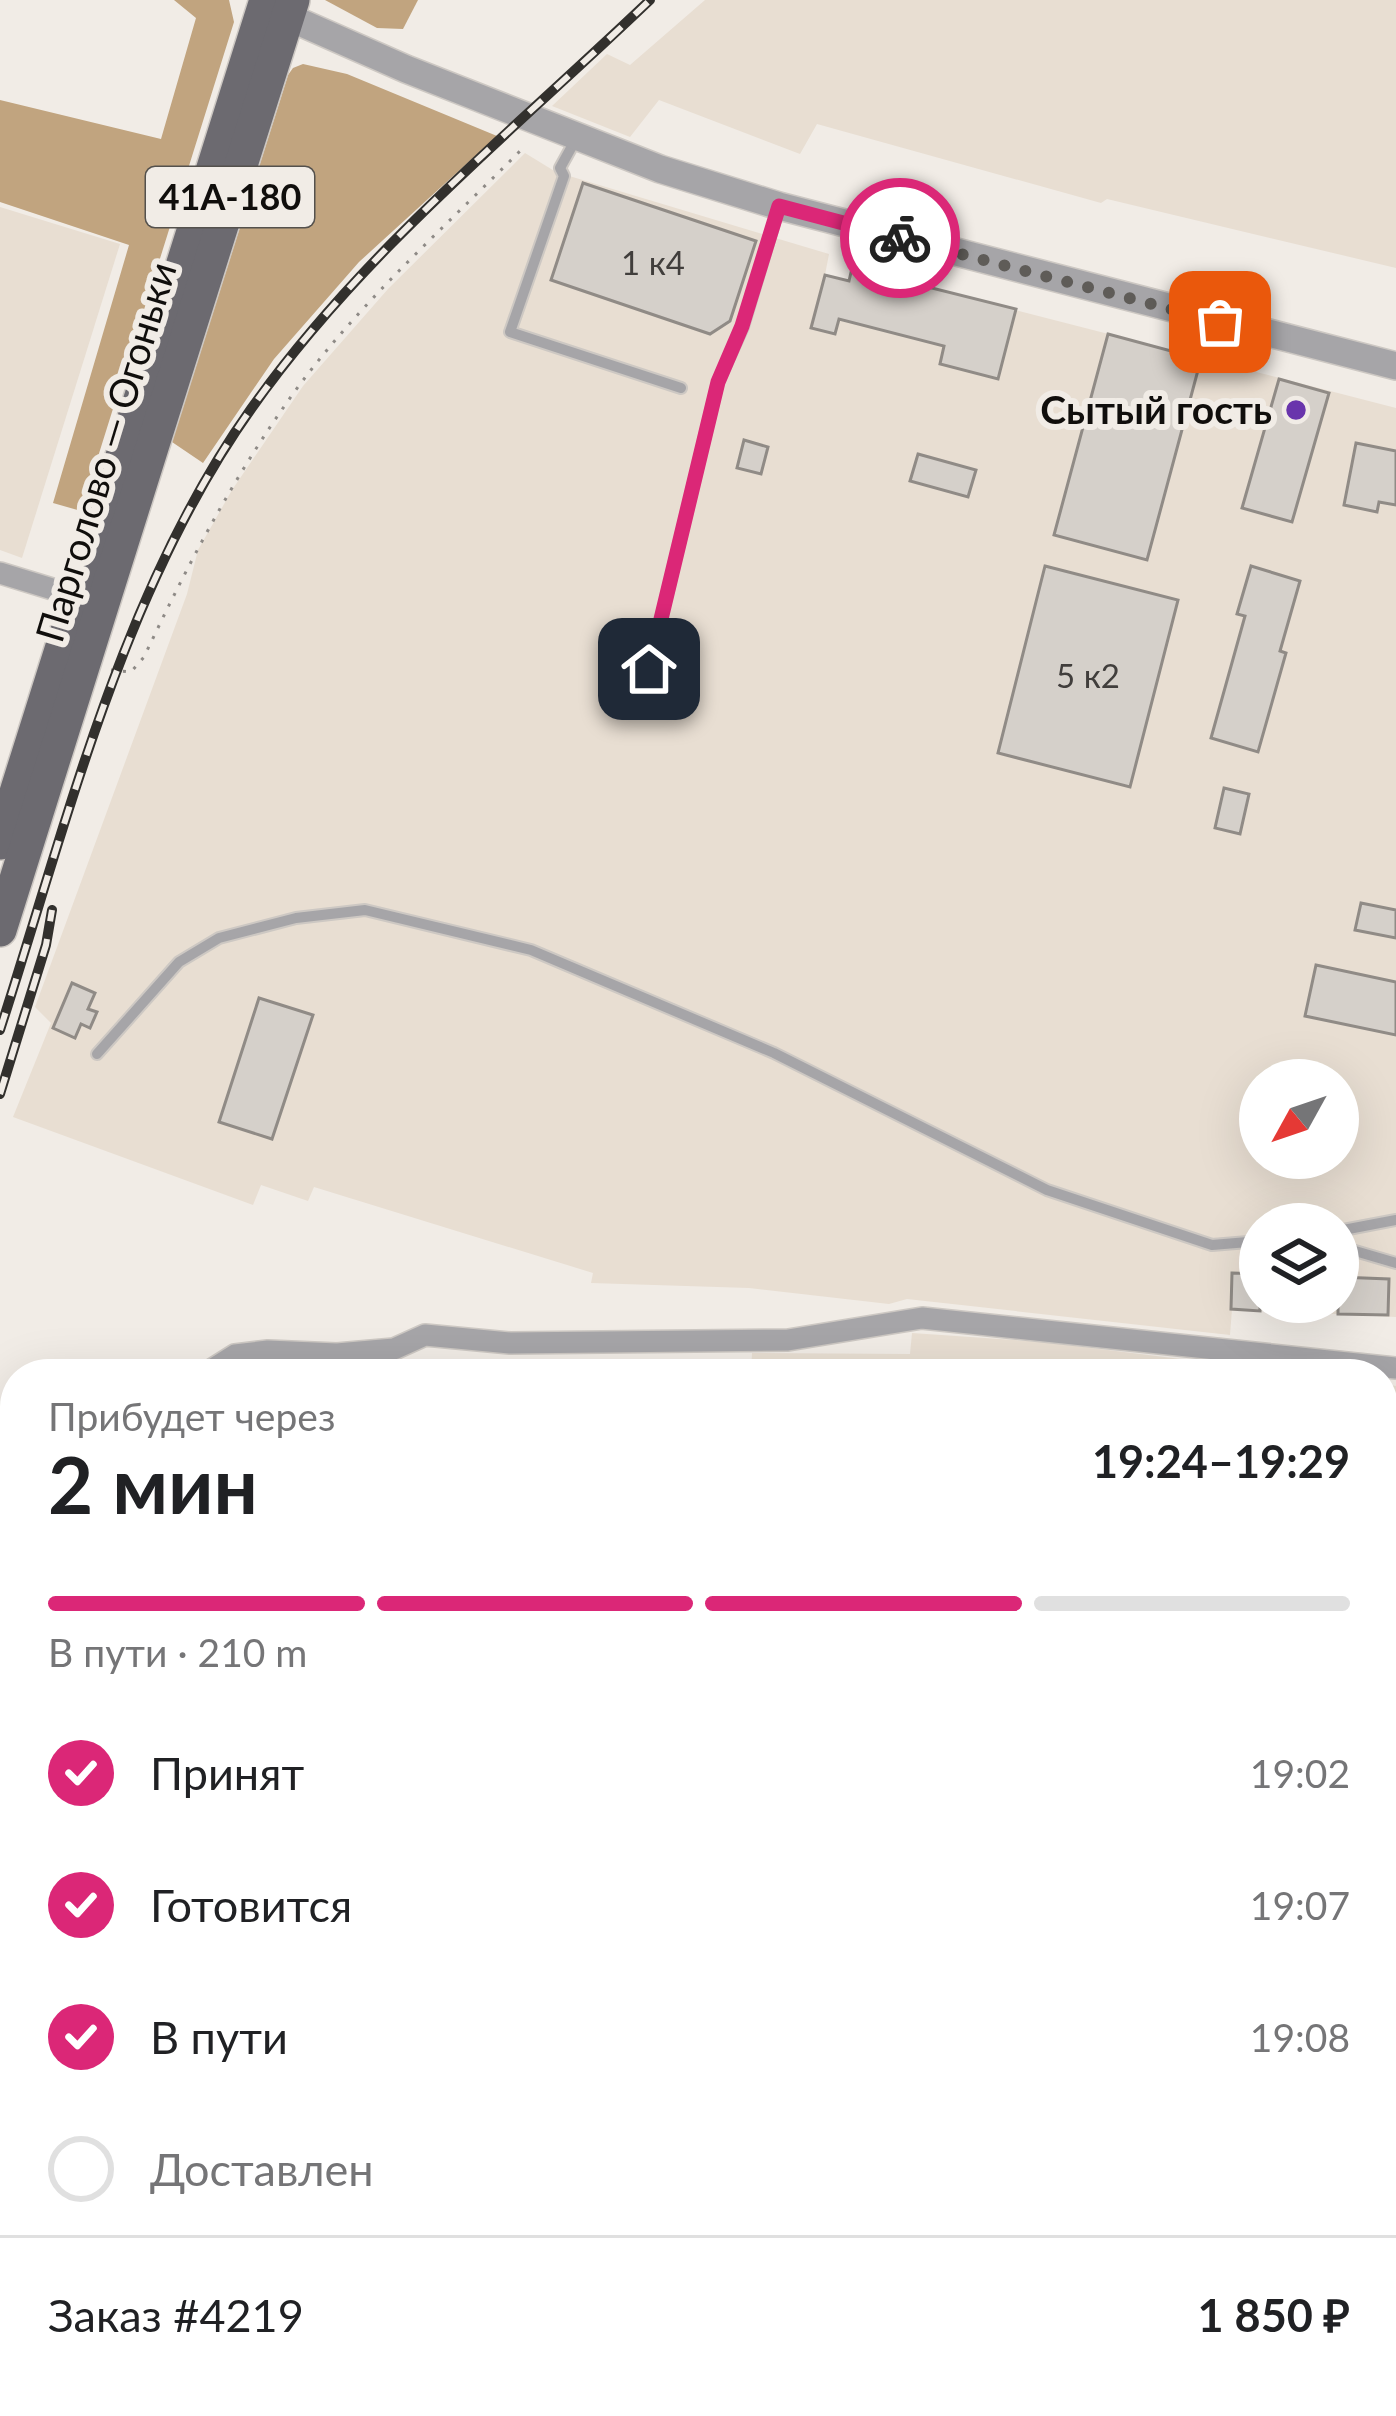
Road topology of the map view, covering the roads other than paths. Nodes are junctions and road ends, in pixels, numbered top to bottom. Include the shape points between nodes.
1 (274, 5) edge
2 (576, 137) junction
3 (779, 206) junction
4 (1396, 366) edge
5 (681, 388) dead end
6 (0, 572) edge
7 (91, 601) junction
8 (649, 669) dead end
9 (0, 843) edge
10 (0, 930) edge
11 (97, 1054) dead end
12 (1396, 1220) edge
13 (1359, 1227) edge
14 (1239, 1243) edge
15 (1359, 1252) edge
16 (1396, 1263) edge
17 (229, 1359) edge
18 (1311, 1359) edge

1 - 2 street
1 - 7 main road, Парголово — Огоньки / 41А-180
2 - 3 street
2 - 5 lane via 510,332
3 - 4 street
3 - 8 lane via 718,382
6 - 7 street
7 - 9 main road, Парголово — Огоньки / 41А-180
7 - 10 main road, Парголово — Огоньки / 41А-180
11 - 14 lane via 178,962 219,938 365,910 530,950 774,1053 1047,1190 1212,1245
12 - 13 lane
15 - 16 lane
17 - 18 street via 394,1349 425,1335 510,1343 788,1340 922,1318

